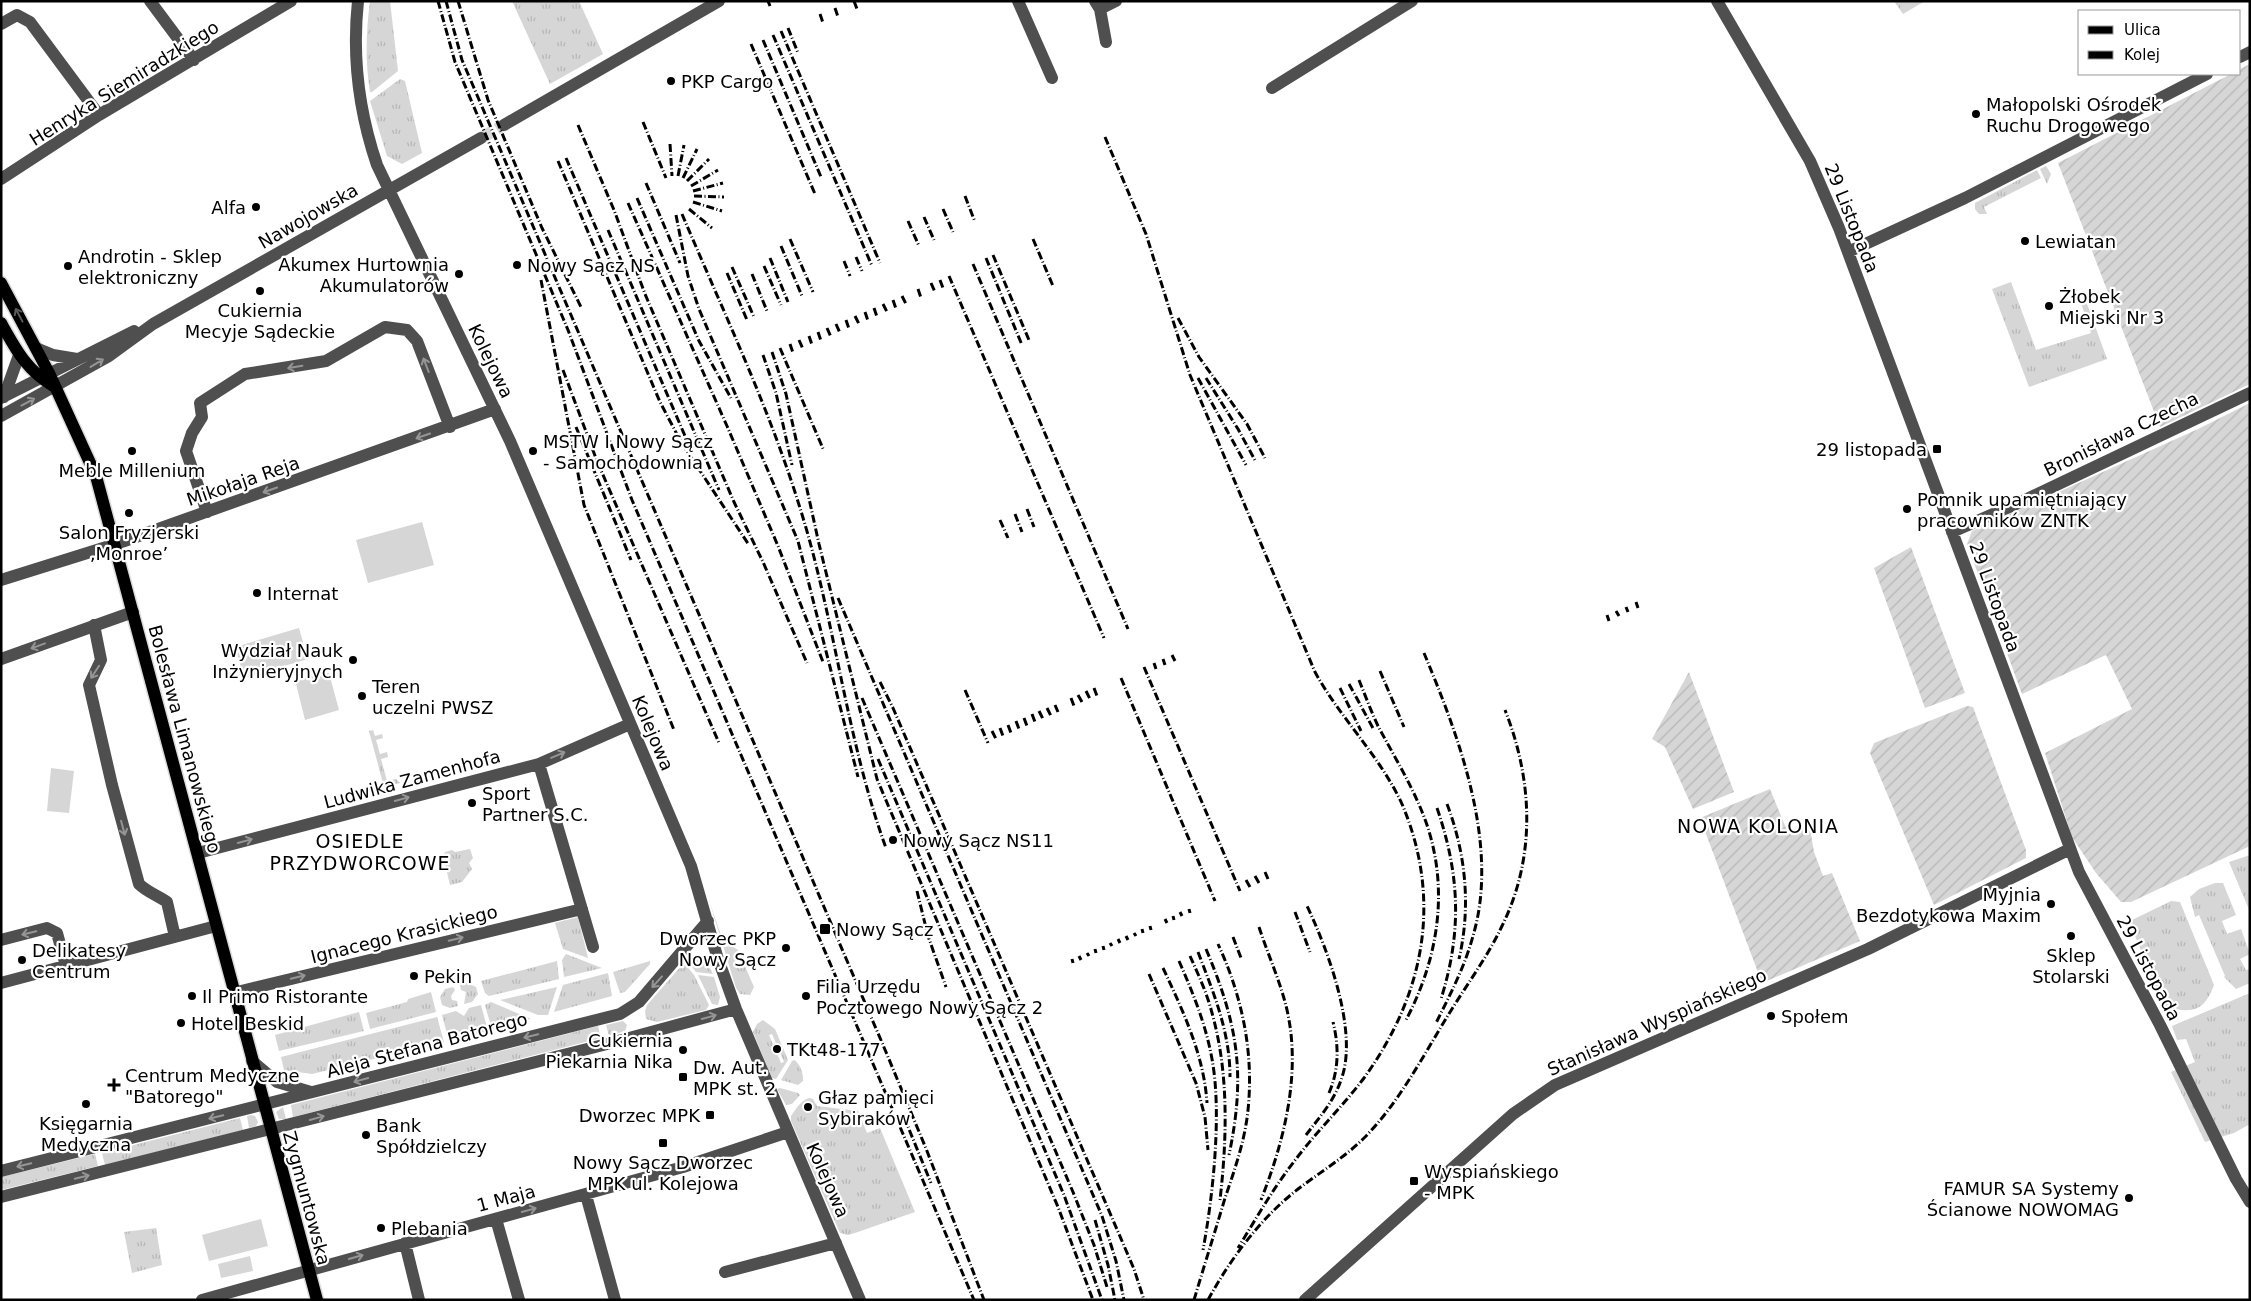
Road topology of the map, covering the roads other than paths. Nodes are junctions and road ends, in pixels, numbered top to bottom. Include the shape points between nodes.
1 (150, 1) edge
2 (291, 1) edge
3 (358, 1) edge
4 (719, 1) edge
5 (1018, 1) edge
6 (1116, 1) edge
7 (1412, 1) edge
8 (1717, 1) edge
9 (1098, 5) edge
10 (1, 24) edge
11 (1106, 42) dead end
12 (194, 60) junction
13 (2205, 75) edge
14 (1052, 78) dead end
15 (1272, 88) dead end
16 (99, 115) junction
17 (504, 124) tunnel mouth
18 (481, 138) tunnel mouth
19 (1, 179) edge
20 (388, 191) junction
21 (1848, 252) junction
22 (1, 283) edge
23 (1, 323) edge
24 (153, 324) junction
25 (36, 348) junction
26 (19, 355) junction
27 (77, 359) junction
28 (43, 375) junction
29 (55, 387) junction
30 (2250, 392) edge
31 (3, 398) edge
32 (495, 409) junction
33 (1, 416) edge
34 (450, 426) junction
35 (206, 512) junction
36 (1952, 532) junction
37 (116, 544) junction
38 (1, 580) edge
39 (133, 612) junction
40 (94, 625) junction
41 (1, 659) edge
42 (630, 724) junction
43 (538, 764) junction
44 (2070, 849) junction
45 (198, 853) junction
46 (582, 909) junction
47 (708, 921) junction
48 (216, 926) junction
49 (176, 937) junction
50 (1, 940) edge
51 (593, 948) dead end
52 (66, 966) junction
53 (1, 983) edge
54 (233, 992) junction
55 (736, 1009) junction
56 (252, 1061) junction
57 (316, 1092) junction
58 (263, 1105) junction
59 (270, 1130) junction
60 (788, 1132) junction
61 (1, 1171) edge
62 (586, 1195) junction
63 (1, 1198) edge
64 (2250, 1202) edge
65 (496, 1218) junction
66 (405, 1243) junction
67 (836, 1243) junction
68 (309, 1271) junction
69 (725, 1272) dead end
70 (202, 1300) edge
71 (317, 1300) edge
72 (419, 1300) edge
73 (519, 1300) edge
74 (615, 1300) edge
75 (860, 1300) edge
76 (1305, 1300) edge

1 - 12 street
2 - 12 street, Henryka Siemiradzkiego
3 - 20 street, Kolejowa via 355,50 360,100
4 - 17 street
5 - 14 street
6 - 9 street
7 - 15 street
8 - 21 street, 29 Listopada via 1810,161
9 - 11 street
10 - 16 street via 17,15 30,22
12 - 16 street, Henryka Siemiradzkiego
13 - 21 street via 1957,202
16 - 19 street, Henryka Siemiradzkiego
18 - 20 street, Nawojowska
20 - 24 street, Nawojowska
20 - 32 street, Kolejowa
21 - 36 street, 29 Listopada
25 -> 22 main road
23 - 26 main road
24 - 27 street, Nawojowska
29 -> 24 street, Nawojowska via 109,356
25 - 27 street
25 - 28 main road
26 - 28 main road
26 - 31 street
27 - 28 street, Nawojowska
28 - 29 main road, Bolesława Limanowskiego
28 - 31 street, Nawojowska
33 -> 29 street, Nawojowska
29 - 37 main road, Bolesława Limanowskiego via 96,476
30 - 36 street, Bronisława Czecha
32 - 34 street, Mikołaja Reja
32 - 42 street, Kolejowa
34 -> 35 street, Mikołaja Reja
34 -> 35 street via 417,340 407,330 385,327 326,361 245,374 200,403 202,417 186,451
35 - 37 street, Mikołaja Reja
36 - 44 street, 29 Listopada
37 - 38 street, Mikołaja Reja
37 - 39 main road, Bolesława Limanowskiego
39 - 40 street
39 - 45 main road, Bolesława Limanowskiego
40 -> 41 street
40 -> 49 street via 101,660 88,685 138,884 167,902
43 -> 42 street, Ludwika Zamenhofa
42 - 47 street, Kolejowa via 691,866
45 -> 43 street, Ludwika Zamenhofa
43 - 46 street
44 - 64 street, 29 Listopada via 2228,1165
44 - 76 street, Stanisława Wyspiańskiego via 1868,949 1555,1085 1513,1114
45 - 48 main road, Bolesława Limanowskiego
46 - 51 street
54 -> 46 street, Ignacego Krasickiego
47 - 55 street, Kolejowa
47 -> 57 street, Aleja Stefana Batorego via 638,1002 620,1014
48 - 49 street
48 - 54 main road, Bolesława Limanowskiego
49 - 52 street
52 -> 50 street via 57,933 52,930 47,928
52 - 53 street
54 - 56 main road, Bolesława Limanowskiego
59 -> 55 street
55 - 60 street, Kolejowa
56 - 57 street via 277,1082
56 - 58 main road, Bolesława Limanowskiego
57 - 58 street, Aleja Stefana Batorego
58 - 59 main road, Zygmuntowska
58 -> 61 street, Aleja Stefana Batorego
63 -> 59 street
59 - 68 main road, Zygmuntowska
60 - 62 street, 1 Maja via 682,1168
60 - 67 street, Kolejowa
65 -> 62 street, 1 Maja
62 - 74 street
65 - 66 street, 1 Maja
65 - 73 street
68 -> 66 street, 1 Maja
66 - 72 street
67 - 69 street
67 - 75 street, Kolejowa
68 - 70 street, 1 Maja
68 - 71 main road, Zygmuntowska

